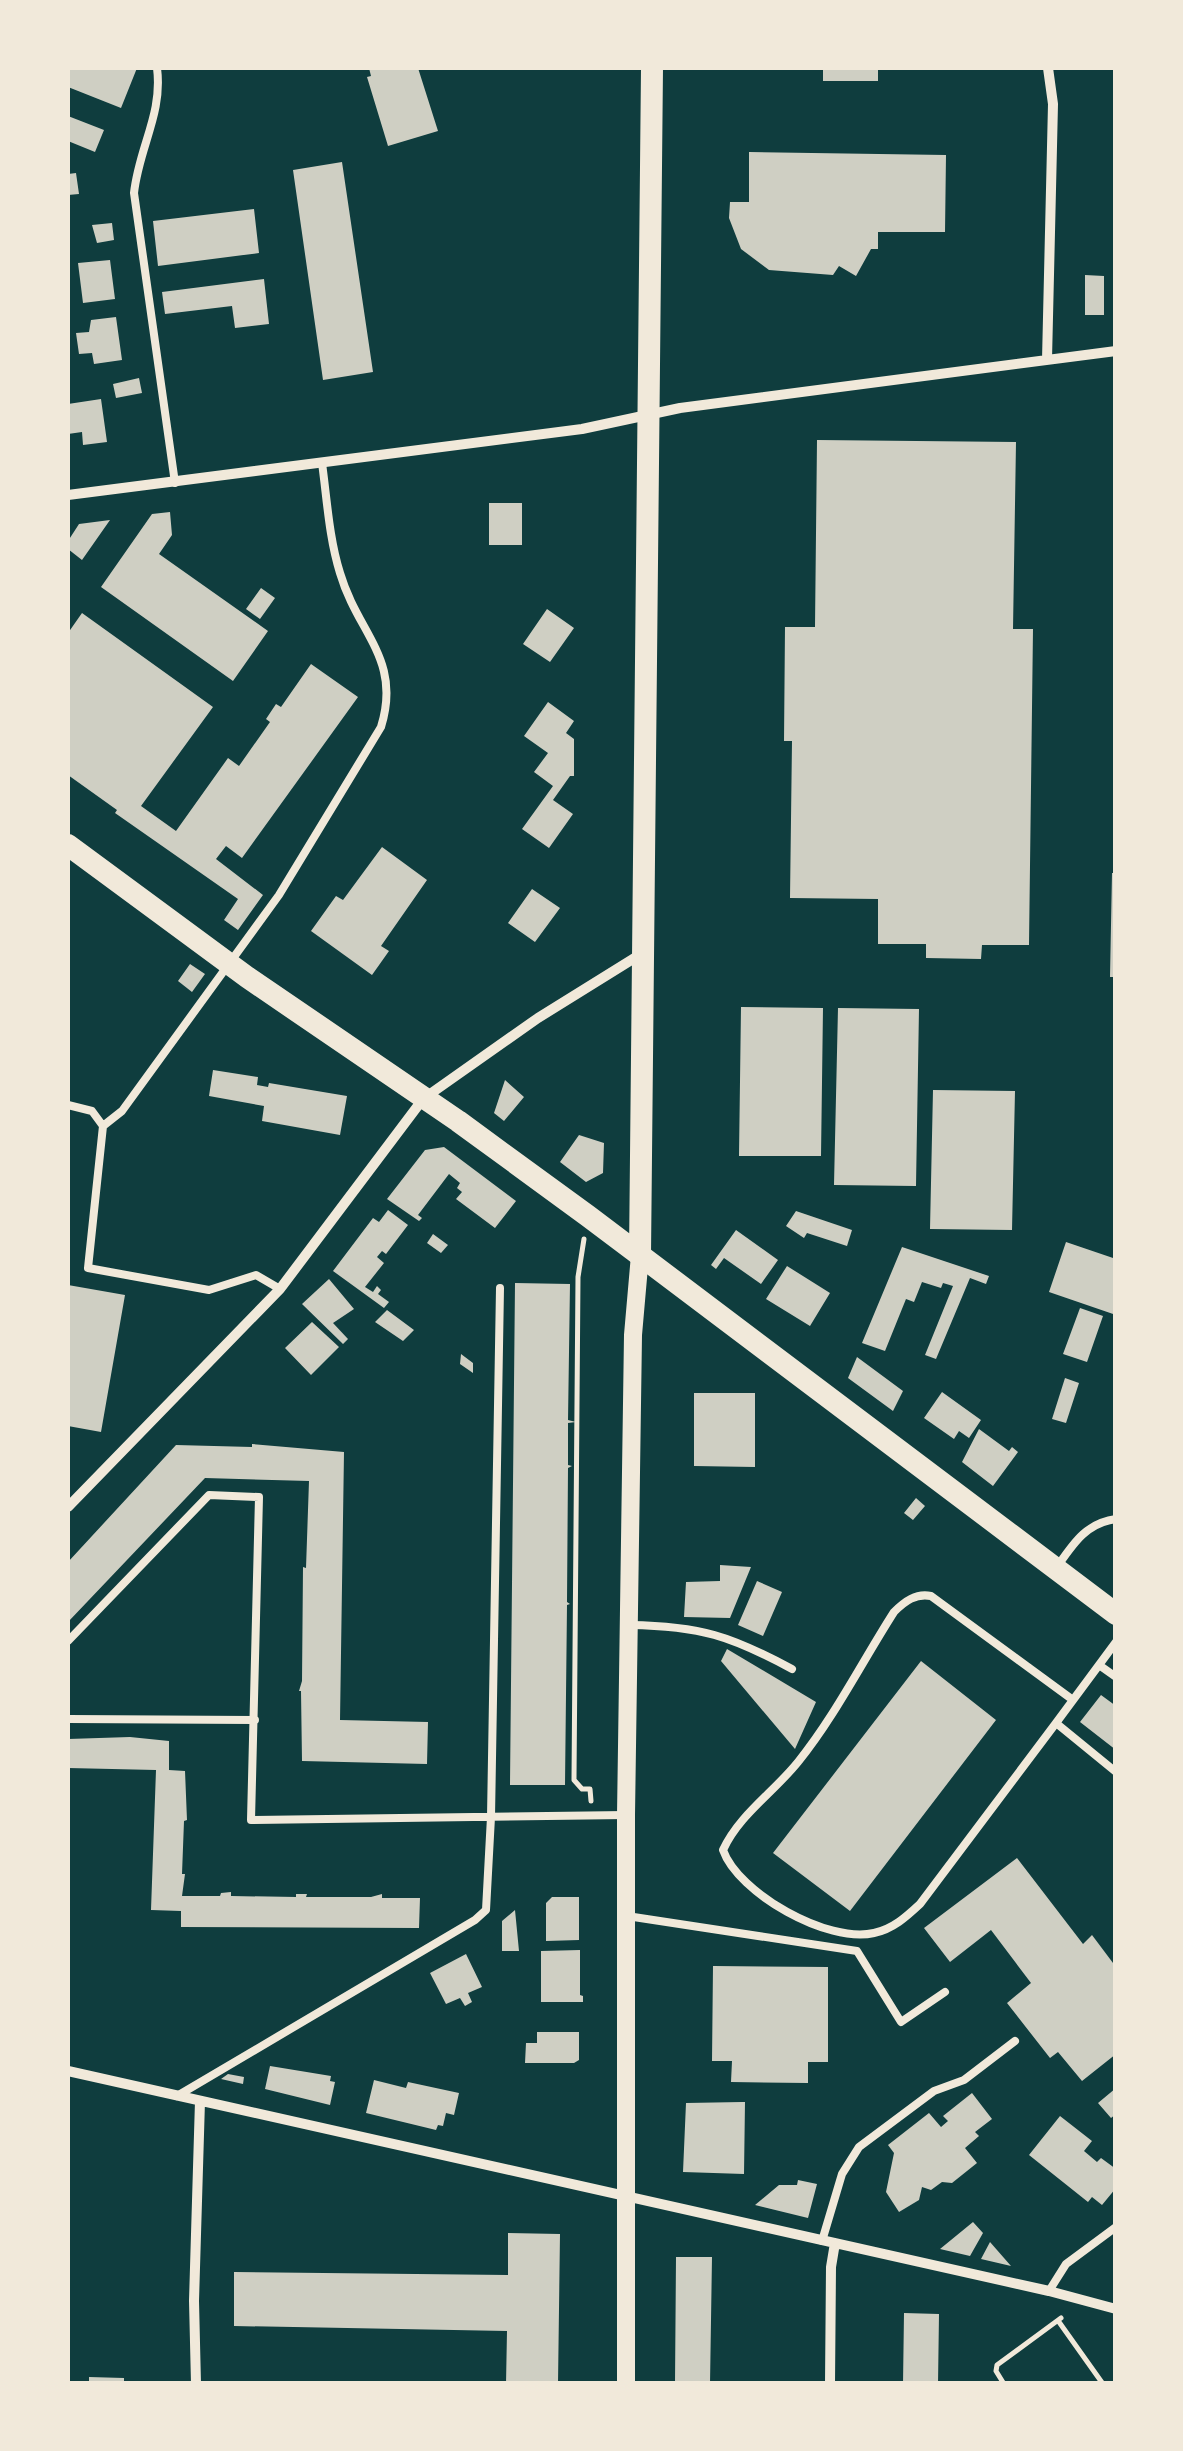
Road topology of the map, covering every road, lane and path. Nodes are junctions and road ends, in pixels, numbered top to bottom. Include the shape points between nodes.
1 (157, 68) edge
2 (652, 68) edge
3 (1048, 68) edge
4 (1116, 351) edge
5 (1047, 360) junction
6 (647, 416) junction
7 (322, 464) junction
8 (175, 483) junction
9 (68, 495) edge
10 (68, 845) edge
11 (642, 953) junction
12 (423, 1099) junction
13 (68, 1106) edge
14 (103, 1126) junction
15 (588, 1216) junction
16 (640, 1255) junction
17 (500, 1288) dead end
18 (280, 1289) junction
19 (68, 1508) edge
20 (1116, 1519) edge
21 (1054, 1570) junction
22 (1116, 1614) edge
23 (630, 1625) junction
24 (68, 1641) edge
25 (1116, 1642) edge
26 (1099, 1665) junction
27 (792, 1670) dead end
28 (1116, 1678) edge
29 (1073, 1700) junction
30 (68, 1720) edge
31 (254, 1720) junction
32 (1056, 1722) junction
33 (1116, 1772) edge
34 (626, 1815) junction
35 (591, 1816) junction
36 (491, 1817) junction
37 (627, 1916) junction
38 (945, 1992) dead end
39 (1014, 2041) dead end
40 (68, 2071) edge
41 (177, 2096) junction
42 (200, 2101) junction
43 (626, 2198) junction
44 (1116, 2227) edge
45 (822, 2240) junction
46 (835, 2244) junction
47 (1050, 2291) junction
48 (1116, 2309) edge
49 (1104, 2383) edge
50 (196, 2384) edge
51 (626, 2384) edge
52 (830, 2384) edge
53 (1004, 2384) edge

1 - 8 lane via 159,102 134,192
2 - 6 main road
3 - 5 street via 1053,104
4 - 5 street
5 - 6 street
6 - 7 street
6 - 11 main road
7 - 8 street
7 - 14 lane via 340,572 388,679 381,727 255,930 122,1111
8 - 9 street
10 - 12 main road
11 - 12 street
11 - 16 main road
12 - 15 main road
12 - 18 street
13 - 14 lane via 92,1111
14 - 18 lane via 88,1268 209,1290 256,1275
15 - 16 main road
15 - 35 path via 578,1277 574,1780 590,1790
16 - 21 main road
16 - 23 street
17 - 36 lane
18 - 19 street
20 - 21 lane via 1082,1534
21 - 22 main road
23 - 27 lane via 726,1636
23 - 34 street
24 - 31 lane via 209,1494 259,1497
25 - 26 lane
26 - 28 lane
26 - 29 lane
29 - 32 lane
29 - 32 lane via 932,1596 911,1598 894,1612 796,1764 732,1832 722,1850 729,1867 801,1920 852,1934 890,1928 920,1904
30 - 31 lane
31 - 36 lane via 252,1820
32 - 33 lane
34 - 35 lane
34 - 37 street
35 - 36 lane
36 - 41 lane via 486,1910
37 - 38 lane via 857,1951 901,2022
37 - 43 street
39 - 45 lane via 859,2147 842,2174
40 - 41 street
41 - 42 street
42 - 43 street
42 - 50 street
43 - 45 street
43 - 51 street
44 - 47 lane via 1066,2264
45 - 46 street
46 - 47 street
46 - 52 street
47 - 48 street
49 - 53 path via 1060,2320 997,2365

